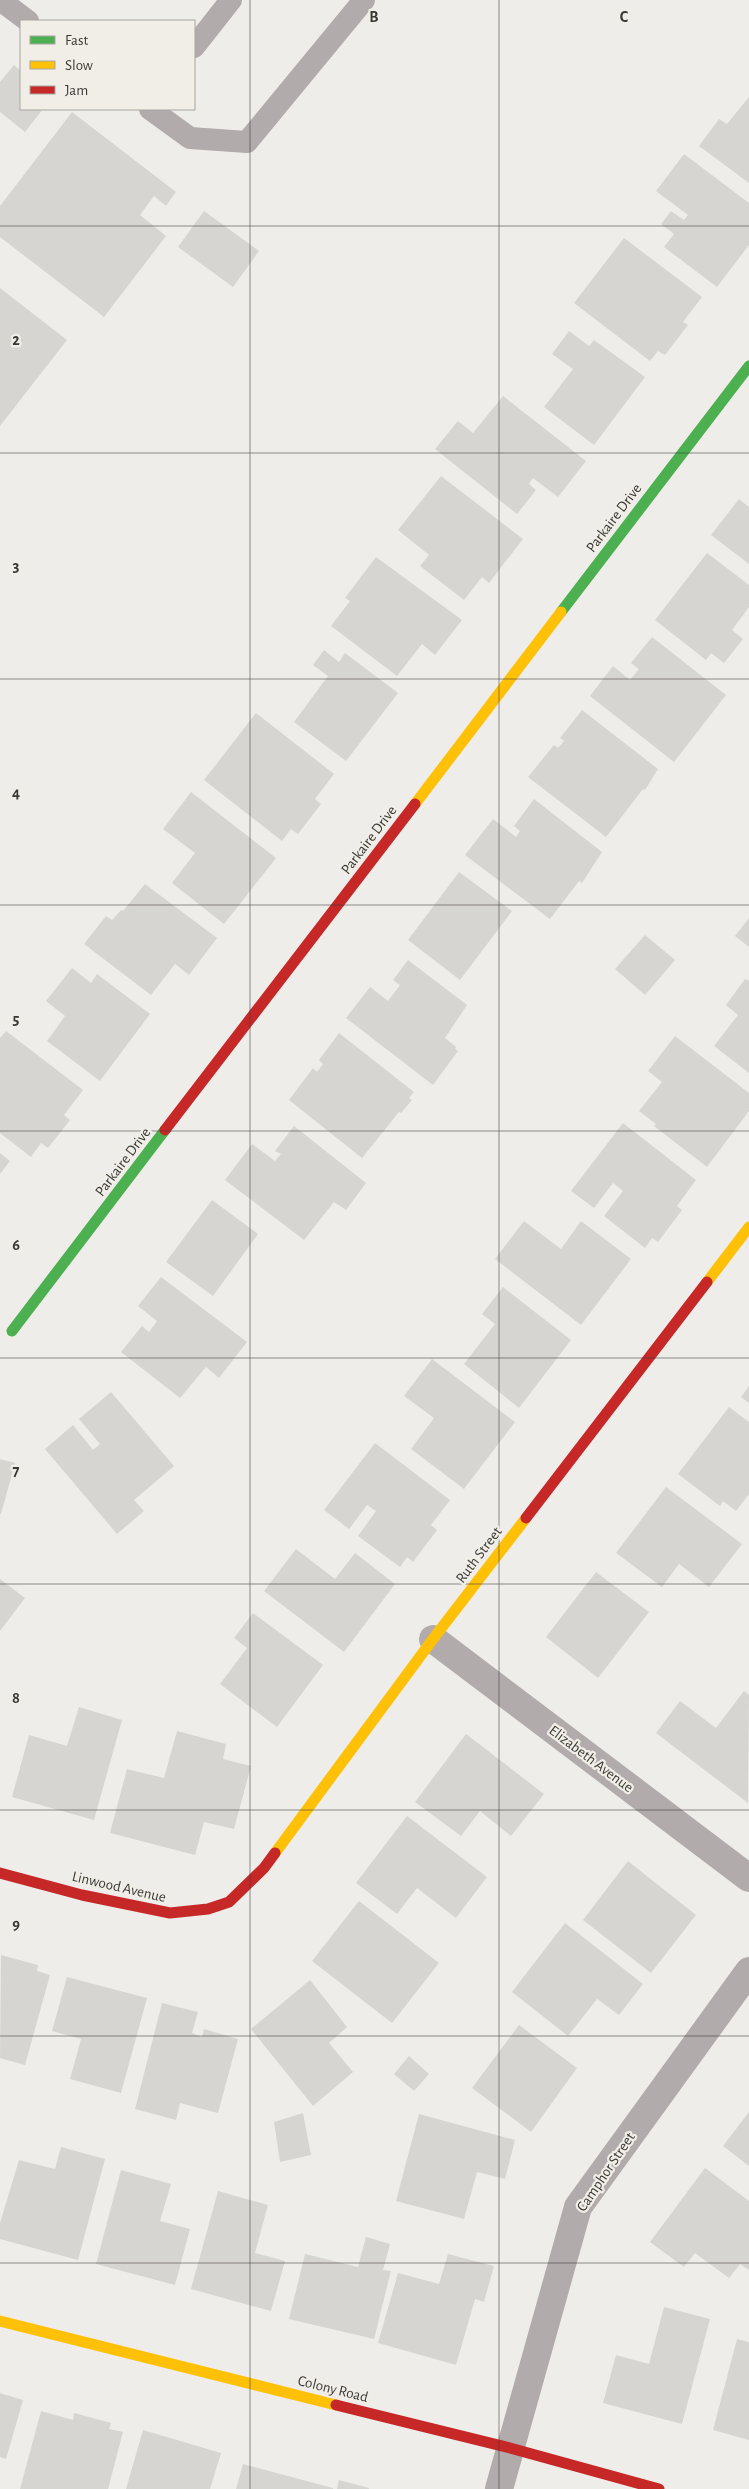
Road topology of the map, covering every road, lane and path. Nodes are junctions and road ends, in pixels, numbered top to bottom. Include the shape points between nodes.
1 (0, 0) edge
2 (231, 0) edge
3 (364, 0) edge
4 (27, 20) edge
5 (195, 46) edge
6 (151, 110) edge
7 (749, 366) edge
8 (749, 1227) edge
9 (12, 1332) dead end
10 (433, 1639) junction
11 (0, 1873) edge
12 (749, 1878) edge
13 (232, 1900) joint
14 (749, 1971) edge
15 (0, 2321) edge
16 (510, 2448) junction
17 (498, 2489) edge
18 (659, 2489) edge

1 - 4 lane
2 - 5 lane
3 - 6 lane via 247,142 190,138
7 - 9 street, Parkaire Drive
8 - 10 street, Ruth Street
10 - 12 street, Elizabeth Avenue
10 - 13 street, Ruth Street via 264,1868
11 - 13 street, Linwood Avenue via 170,1914 208,1909
14 - 16 street, Camphor Street via 578,2207
15 - 16 street, Colony Road
16 - 17 street, Camphor Street
16 - 18 street, Colony Road

